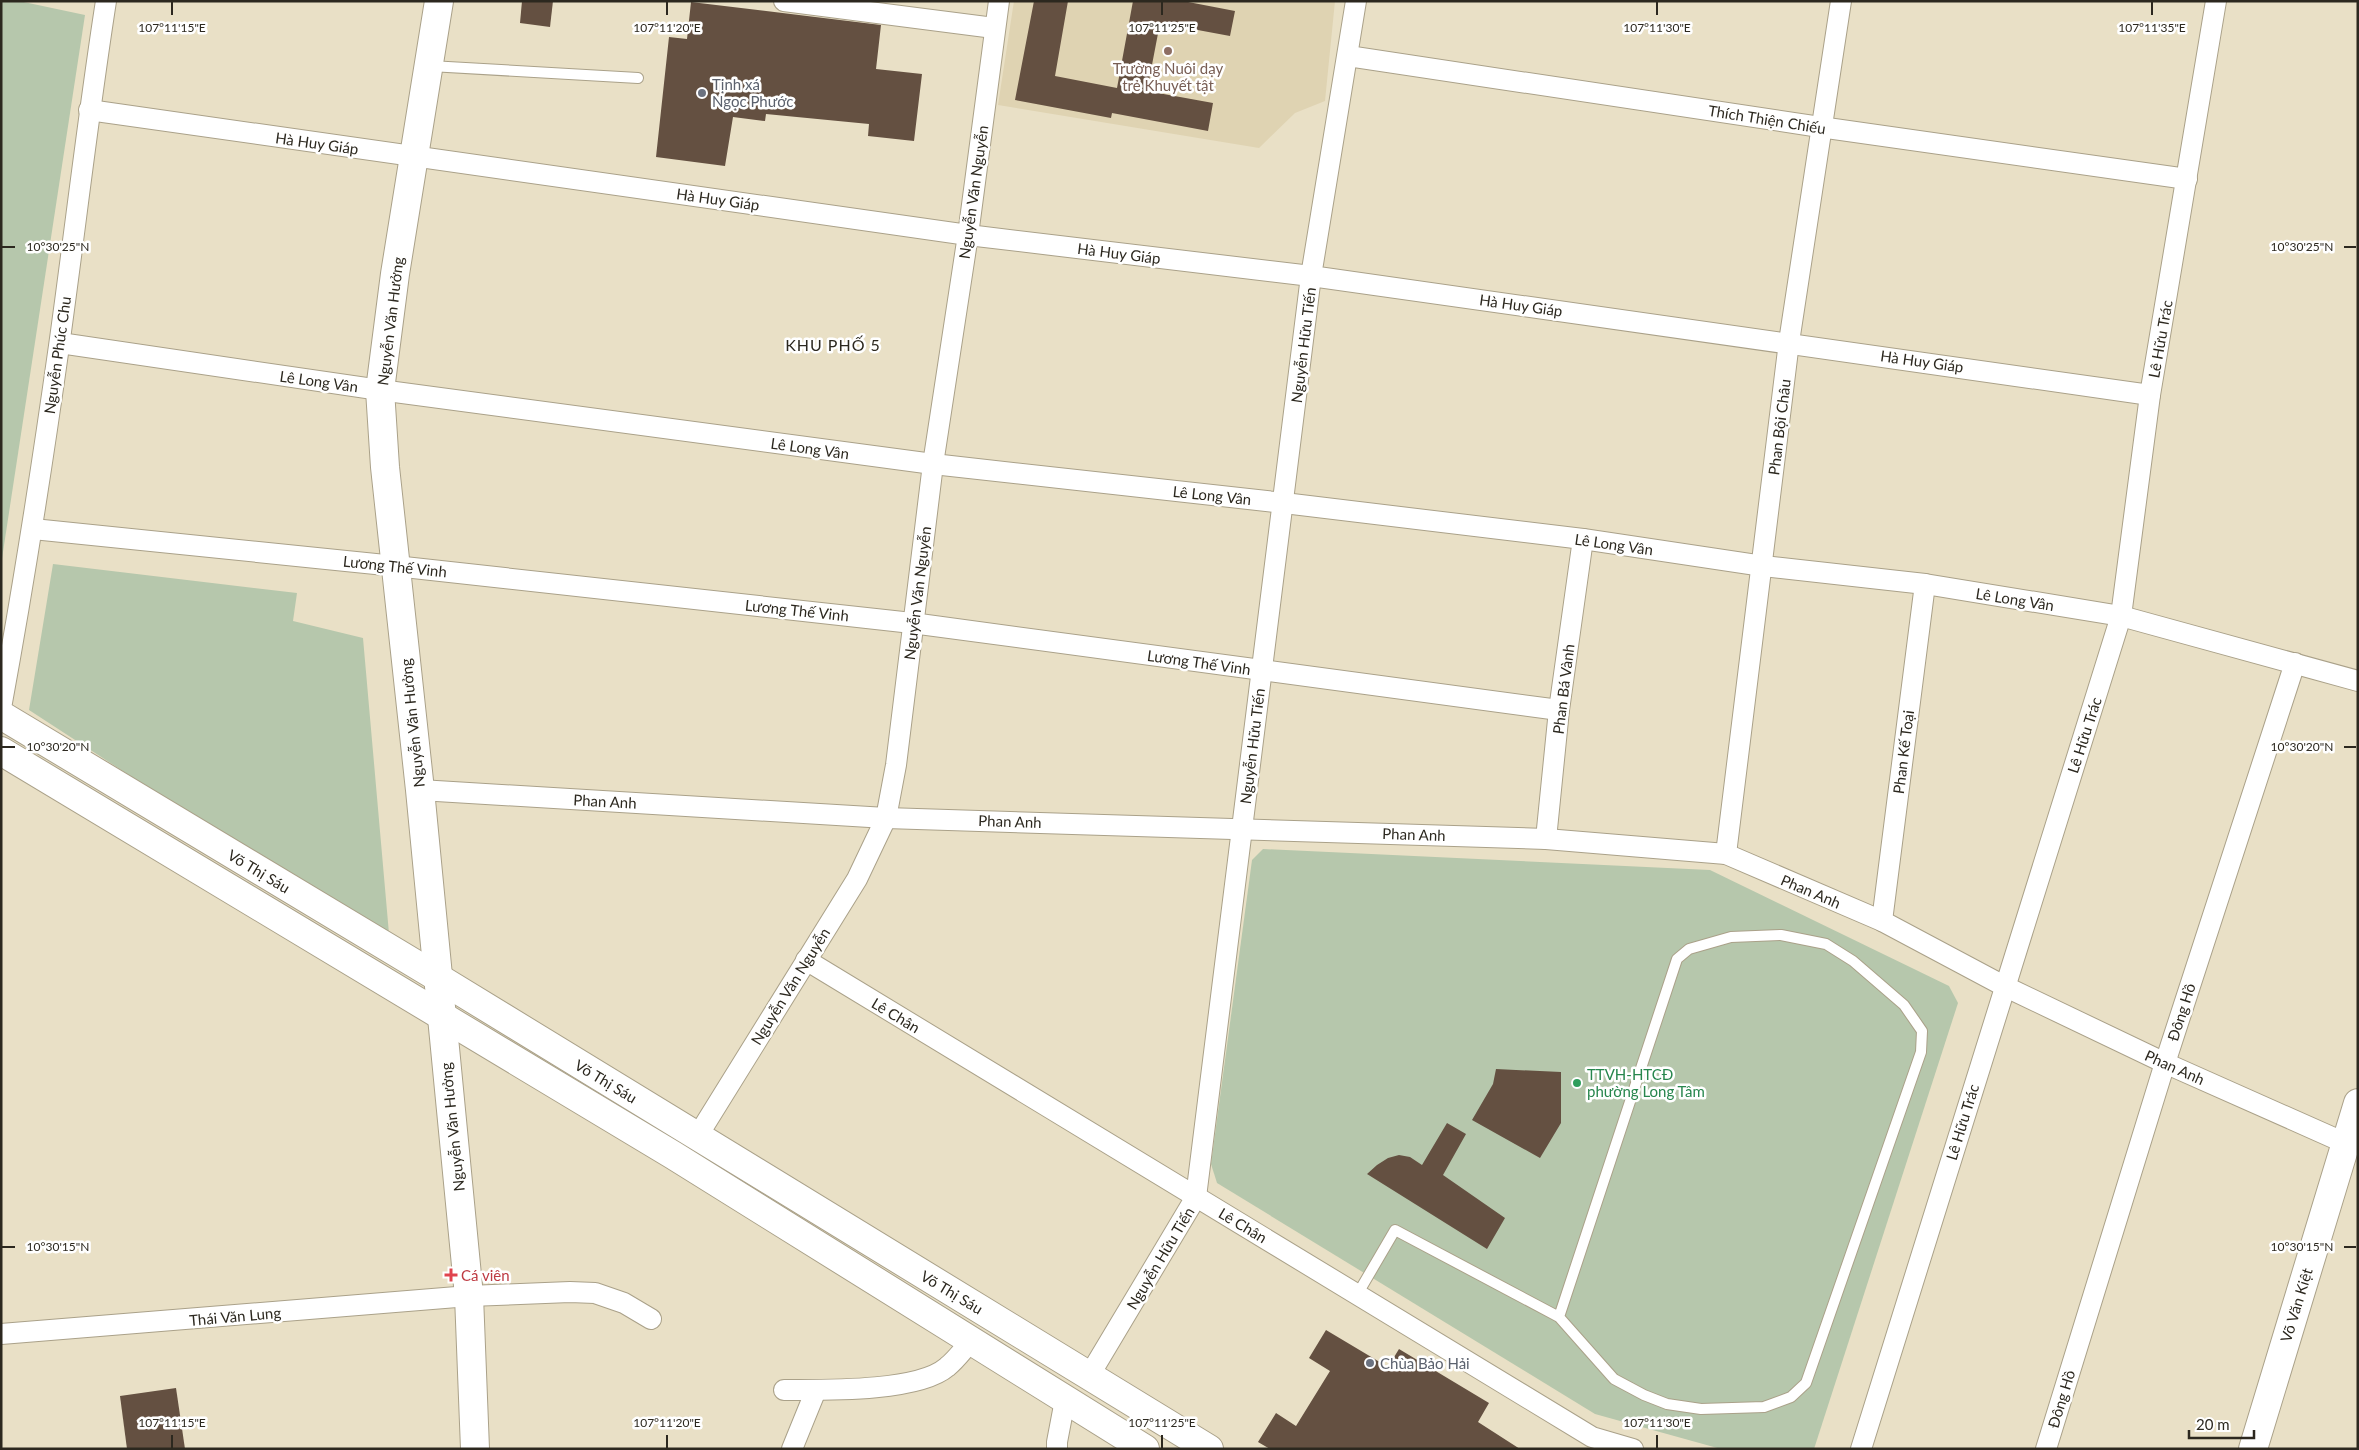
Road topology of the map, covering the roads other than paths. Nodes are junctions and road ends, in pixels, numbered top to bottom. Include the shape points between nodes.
1 (106, 1) edge
2 (438, 1) edge
3 (784, 1) edge
4 (999, 1) edge
5 (1356, 1) edge
6 (1841, 1) edge
7 (2216, 1) edge
8 (994, 28) junction
9 (1348, 56) junction
10 (429, 66) junction
11 (638, 78) dead end
12 (88, 110) junction
13 (1820, 127) junction
14 (414, 156) junction
15 (2186, 179) junction
16 (968, 235) junction
17 (1311, 276) junction
18 (1789, 342) junction
19 (60, 343) junction
20 (380, 390) junction
21 (2150, 394) junction
22 (933, 464) junction
23 (1284, 503) junction
24 (33, 529) junction
25 (1583, 539) junction
26 (395, 566) junction
27 (1763, 566) junction
28 (1925, 584) junction
29 (2121, 616) junction
30 (912, 623) junction
31 (2295, 663) junction
32 (1262, 670) junction
33 (2358, 681) edge
34 (1, 708) edge
35 (1559, 710) junction
36 (1, 715) edge
37 (1, 751) edge
38 (420, 790) junction
39 (886, 818) junction
40 (1242, 828) junction
41 (1546, 839) junction
42 (1726, 854) junction
43 (1882, 921) junction
44 (806, 960) junction
45 (437, 977) junction
46 (2004, 986) junction
47 (440, 1015) junction
48 (2165, 1063) junction
49 (2358, 1103) edge
50 (697, 1137) junction
51 (2345, 1143) junction
52 (1196, 1197) junction
53 (1357, 1295) junction
54 (469, 1296) junction
55 (1559, 1317) junction
56 (651, 1319) dead end
57 (1, 1334) edge
58 (971, 1342) junction
59 (1089, 1376) junction
60 (784, 1390) dead end
61 (816, 1390) junction
62 (1065, 1400) junction
63 (1588, 1443) edge
64 (476, 1449) edge
65 (792, 1449) edge
66 (1057, 1449) edge
67 (1146, 1449) edge
68 (1209, 1449) edge
69 (1633, 1449) edge
70 (1861, 1449) edge
71 (2046, 1449) edge
72 (2253, 1449) edge

1 - 12 street, Nguyễn Phúc Chu
2 - 10 main road, Nguyễn Văn Hưởng
3 - 8 street
4 - 8 street, Nguyễn Văn Nguyễn
5 - 9 street, Nguyễn Hữu Tiến
6 - 13 street, Phan Bội Châu
7 - 15 street, Lê Hữu Trác
8 - 16 street, Nguyễn Văn Nguyễn
9 - 13 street, Thích Thiện Chiếu
9 - 17 street, Nguyễn Hữu Tiến
10 - 11 lane
10 - 14 main road, Nguyễn Văn Hưởng
12 - 14 street, Hà Huy Giáp
12 - 19 street, Nguyễn Phúc Chu
13 - 15 street, Thích Thiện Chiếu
13 - 18 street, Phan Bội Châu
14 - 16 street, Hà Huy Giáp
14 - 20 main road, Nguyễn Văn Hưởng
15 - 21 street, Lê Hữu Trác
16 - 17 street, Hà Huy Giáp
16 - 22 street, Nguyễn Văn Nguyễn
17 - 18 street, Hà Huy Giáp
17 - 23 street, Nguyễn Hữu Tiến
18 - 21 street, Hà Huy Giáp
18 - 27 street, Phan Bội Châu
19 - 20 street, Lê Long Vân
19 - 24 street, Nguyễn Phúc Chu
20 - 22 street, Lê Long Vân
20 - 26 main road, Nguyễn Văn Hưởng
21 - 29 street, Lê Hữu Trác
22 - 23 street, Lê Long Vân
22 - 30 street, Nguyễn Văn Nguyễn
23 - 25 street, Lê Long Vân
23 - 32 street, Nguyễn Hữu Tiến
24 - 26 street, Lương Thế Vinh
24 - 34 street, Nguyễn Phúc Chu
25 - 27 street, Lê Long Vân
25 - 35 street, Phan Bá Vành
26 - 30 street, Lương Thế Vinh
26 - 38 main road, Nguyễn Văn Hưởng
27 - 28 street, Lê Long Vân
27 - 42 street, Phan Bội Châu
28 - 29 street, Lê Long Vân
28 - 43 street, Phan Kế Toại
29 - 31 street, Lê Long Vân
29 - 46 street, Lê Hữu Trác
30 - 32 street, Lương Thế Vinh
30 - 39 street, Nguyễn Văn Nguyễn via 896,765
31 - 33 street, Lê Long Vân
31 - 48 street, Đông Hồ
32 - 35 street, Lương Thế Vinh
32 - 40 street, Nguyễn Hữu Tiến
35 - 41 street, Phan Bá Vành
36 - 45 main road, Võ Thị Sáu
37 - 47 main road, Võ Thị Sáu
38 - 39 street, Phan Anh
38 - 45 main road, Nguyễn Văn Hưởng
39 - 40 street, Phan Anh
39 - 44 street, Nguyễn Văn Nguyễn via 857,879
40 - 41 street, Phan Anh
40 - 52 street, Nguyễn Hữu Tiến
41 - 42 street, Phan Anh
42 - 43 street, Phan Anh
43 - 46 street, Phan Anh
44 - 50 street, Nguyễn Văn Nguyễn
44 - 52 street, Lê Chân
45 - 47 main road, Nguyễn Văn Hưởng
45 - 50 main road, Võ Thị Sáu
46 - 48 street, Phan Anh
46 - 70 street, Lê Hữu Trác
47 - 54 main road, Nguyễn Văn Hưởng
47 - 58 main road, Võ Thị Sáu via 673,1155
48 - 51 street, Phan Anh
48 - 71 street, Đông Hồ
49 - 51 main road, Võ Văn Kiệt
50 - 59 main road, Võ Thị Sáu
51 - 72 main road, Võ Văn Kiệt
52 - 53 street, Lê Chân
52 - 59 street, Nguyễn Hữu Tiến
53 - 55 lane via 1395,1230
53 - 63 street, Lê Chân
54 - 56 street, Thái Văn Lung via 595,1293 624,1303
54 - 57 street, Thái Văn Lung
54 - 64 main road, Nguyễn Văn Hưởng
55 - 55 lane via 1677,959 1690,949 1731,937 1781,935 1817,942 1853,961 1904,1005 1922,1031 1921,1052 1806,1383 1791,1396 1764,1407 1701,1410 1667,1404 1614,1378
58 - 61 street via 947,1368 910,1384
58 - 62 main road, Võ Thị Sáu
59 - 68 main road, Võ Thị Sáu
60 - 61 street
61 - 65 street
62 - 66 street
62 - 67 main road, Võ Thị Sáu
63 - 69 street, Lê Chân

